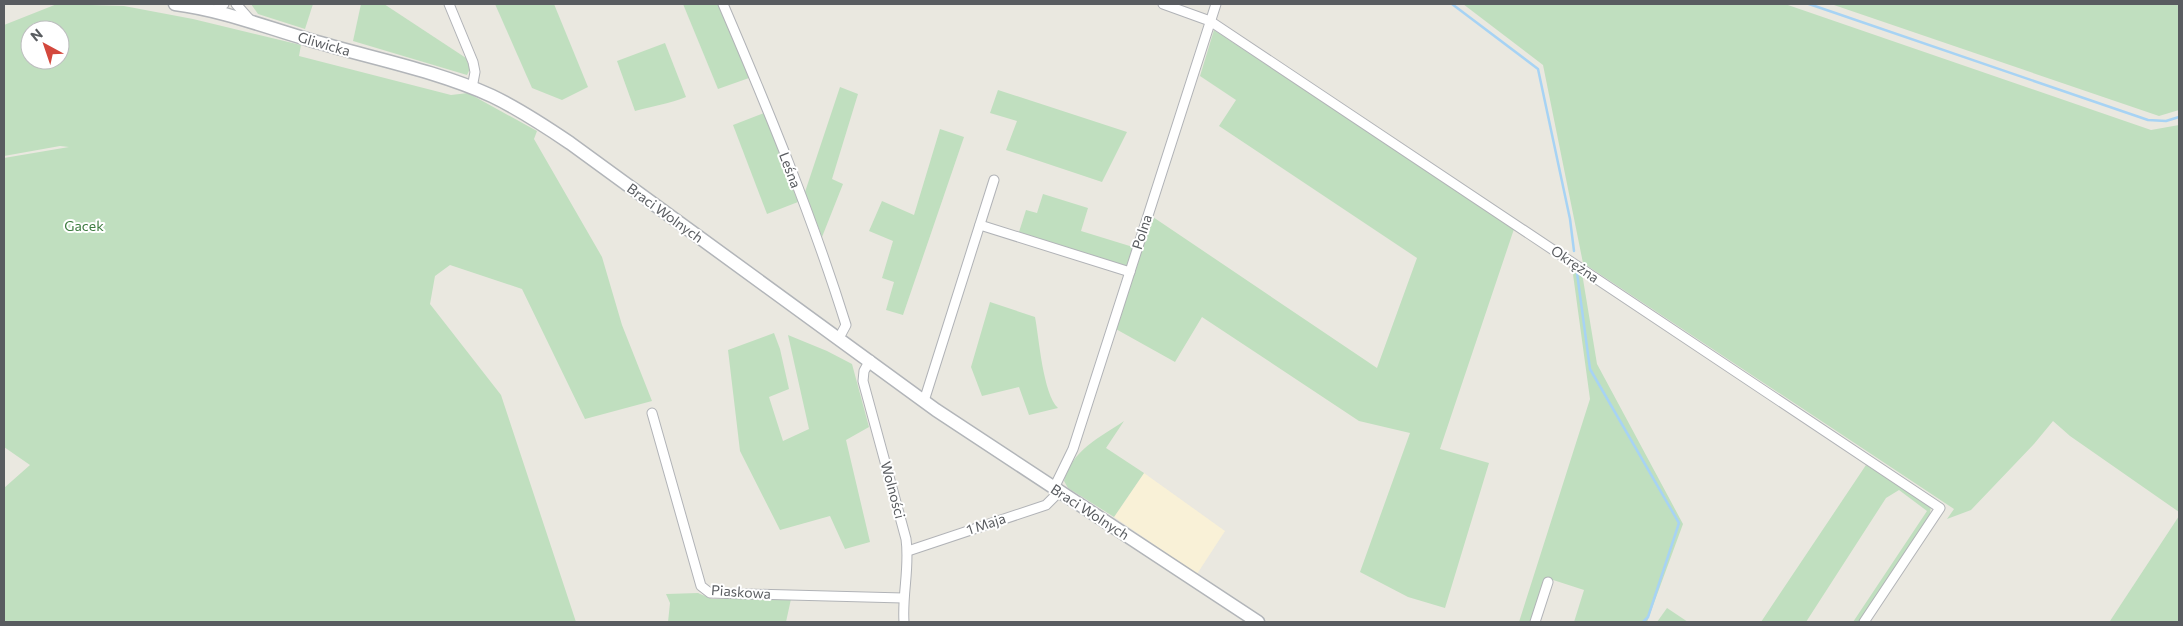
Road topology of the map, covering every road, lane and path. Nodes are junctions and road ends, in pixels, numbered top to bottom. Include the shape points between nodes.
1 (175, 4) edge
2 (236, 4) edge
3 (449, 4) edge
4 (723, 4) edge
5 (1163, 4) edge
6 (1216, 4) edge
7 (215, 7) edge
8 (251, 21) junction
9 (1210, 21) junction
10 (472, 88) junction
11 (994, 180) dead end
12 (980, 225) junction
13 (1130, 272) junction
14 (839, 338) junction
15 (870, 360) junction
16 (924, 401) junction
17 (652, 412) dead end
18 (1057, 490) junction
19 (908, 551) junction
20 (1548, 582) dead end
21 (903, 598) junction
22 (904, 622) edge
23 (1258, 622) edge
24 (1535, 622) edge
25 (1864, 622) edge

1 - 7 main road, Gliwicka
2 - 8 street
3 - 10 street via 473,62
4 - 14 street, Leśna via 776,132 832,282 846,326
5 - 9 street
6 - 9 street, Polna
7 - 8 main road, Gliwicka
8 - 10 main road, Gliwicka
9 - 13 street, Polna
9 - 25 street, Okrężna via 1940,508
10 - 14 main road, Braci Wolnych via 551,130
11 - 12 street
12 - 13 street
12 - 16 street
13 - 18 street, Polna
14 - 15 main road, Braci Wolnych
15 - 16 main road, Braci Wolnych
15 - 19 street, Wolności via 863,381
16 - 18 main road, Braci Wolnych
17 - 21 street, Piaskowa via 706,591
18 - 19 street, 1 Maja via 1046,505
18 - 23 main road, Braci Wolnych
19 - 21 street, Wolności
20 - 24 street
21 - 22 street, Wolności

